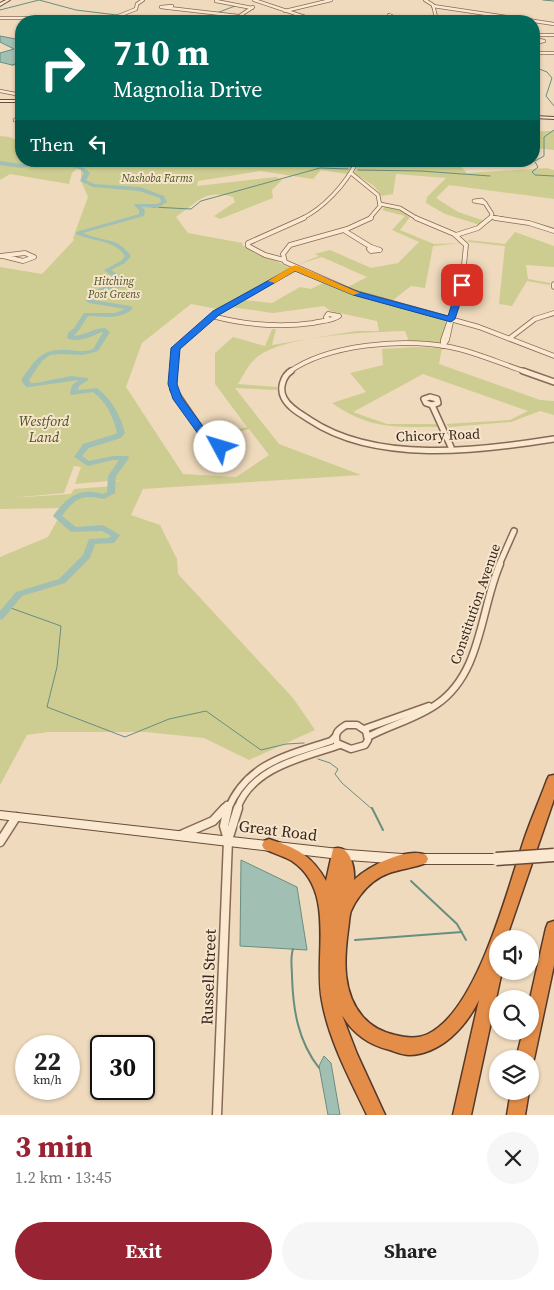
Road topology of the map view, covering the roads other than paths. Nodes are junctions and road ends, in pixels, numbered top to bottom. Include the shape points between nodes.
1 (8, 0) edge
2 (143, 0) edge
3 (254, 0) edge
4 (330, 0) edge
5 (425, 0) edge
6 (216, 1) edge
7 (0, 5) edge
8 (257, 5) junction
9 (433, 6) junction
10 (169, 8) dead end
11 (252, 8) junction
12 (282, 11) junction
13 (123, 15) edge
14 (228, 15) edge
15 (240, 15) edge
16 (296, 15) edge
17 (437, 15) edge
18 (494, 15) edge
19 (0, 18) edge
20 (15, 18) edge
21 (540, 22) edge
22 (554, 24) edge
23 (554, 35) edge
24 (540, 36) edge
25 (554, 52) edge
26 (540, 53) edge
27 (0, 91) edge
28 (15, 95) edge
29 (0, 101) edge
30 (15, 101) edge
31 (540, 117) edge
32 (554, 118) edge
33 (354, 167) edge
34 (351, 173) junction
35 (486, 203) dead end
36 (380, 204) junction
37 (491, 217) junction
38 (345, 230) junction
39 (554, 231) edge
40 (456, 235) junction
41 (372, 248) dead end
42 (2, 256) edge
43 (284, 260) junction
44 (295, 268) junction
45 (554, 313) edge
46 (212, 316) junction
47 (451, 319) junction
48 (328, 320) dead end
49 (510, 338) junction
50 (443, 346) junction
51 (554, 356) edge
52 (554, 382) edge
53 (432, 405) dead end
54 (554, 439) edge
55 (210, 443) dead end
56 (451, 448) junction
57 (514, 531) dead end
58 (413, 715) junction
59 (364, 729) junction
60 (335, 736) junction
61 (368, 737) junction
62 (340, 745) junction
63 (554, 780) edge
64 (230, 799) junction
65 (0, 815) edge
66 (16, 817) junction
67 (181, 835) junction
68 (228, 840) junction
69 (0, 842) edge
70 (269, 845) junction
71 (338, 854) junction
72 (554, 856) edge
73 (421, 860) junction
74 (512, 902) junction
75 (342, 918) junction
76 (554, 928) edge
77 (504, 930) edge
78 (327, 932) junction
79 (492, 980) edge
80 (527, 1050) edge
81 (518, 1100) edge
82 (217, 1115) edge
83 (376, 1115) edge
84 (462, 1115) edge
85 (516, 1115) edge

1 - 7 main road
2 - 13 street via 136,9
3 - 8 street
4 - 12 street
5 - 9 street
6 - 11 street
8 - 11 street
8 - 12 street
9 - 17 street
9 - 18 street
10 - 14 street
11 - 15 street
12 - 16 street
19 - 20 street
21 - 22 street
23 - 24 street
25 - 26 street
27 - 28 street
29 - 30 main road
31 - 32 main road
33 - 34 street
34 - 36 street via 376,192
34 - 43 street via 314,213 248,243 251,249
35 - 37 street
36 - 38 street via 366,222
36 - 40 street via 400,208
37 - 39 street via 529,222
37 - 40 street via 482,226
38 - 41 street
38 - 43 street via 290,246 283,252
40 - 47 street via 467,249 462,285
42 - 42 street via 22,261 34,256 27,253
43 - 44 street
44 - 46 street
44 - 47 street via 356,293
45 - 49 street via 535,319
46 - 48 street via 270,328
46 - 55 street via 176,348 172,384 178,399
47 - 49 street
47 - 50 street
49 - 51 street
50 - 52 street, Chicory Road
50 - 56 street, Chicory Road via 375,347 317,356 301,362 290,371 281,391 288,404 298,412 348,440 392,448
53 - 56 street
54 - 56 street, Chicory Road
57 - 58 street, Constitution Avenue via 493,581 469,667 446,696
58 - 59 street, Constitution Avenue
58 - 61 street, Constitution Avenue
59 - 60 street, Constitution Avenue via 346,725
59 - 61 street
60 - 62 street
60 - 64 street, Constitution Avenue via 331,741 274,760 250,774
61 - 62 street, Constitution Avenue via 367,742 358,748
62 - 68 street, Constitution Avenue via 260,777 245,791
63 - 74 highway
64 - 67 street via 213,821
64 - 68 street, Constitution Avenue via 224,823
65 - 66 main road, Great Road
66 - 67 main road, Great Road
66 - 69 street
67 - 68 main road, Great Road
68 - 70 main road, Great Road
68 - 82 street, Russell Street
70 - 71 main road, Great Road
70 - 78 highway via 301,859 318,878 325,895
71 - 73 main road, Great Road
71 - 75 highway via 346,865
71 - 78 highway
72 - 73 main road, Great Road, bridge
73 - 75 highway via 387,866 368,876 353,892
74 - 75 highway via 478,987 457,1022 447,1033 426,1044 405,1046 382,1040 364,1029 343,1000 338,962
74 - 77 highway
76 - 80 highway
78 - 83 highway via 326,977 331,1004 347,1051
79 - 84 highway
81 - 85 highway

